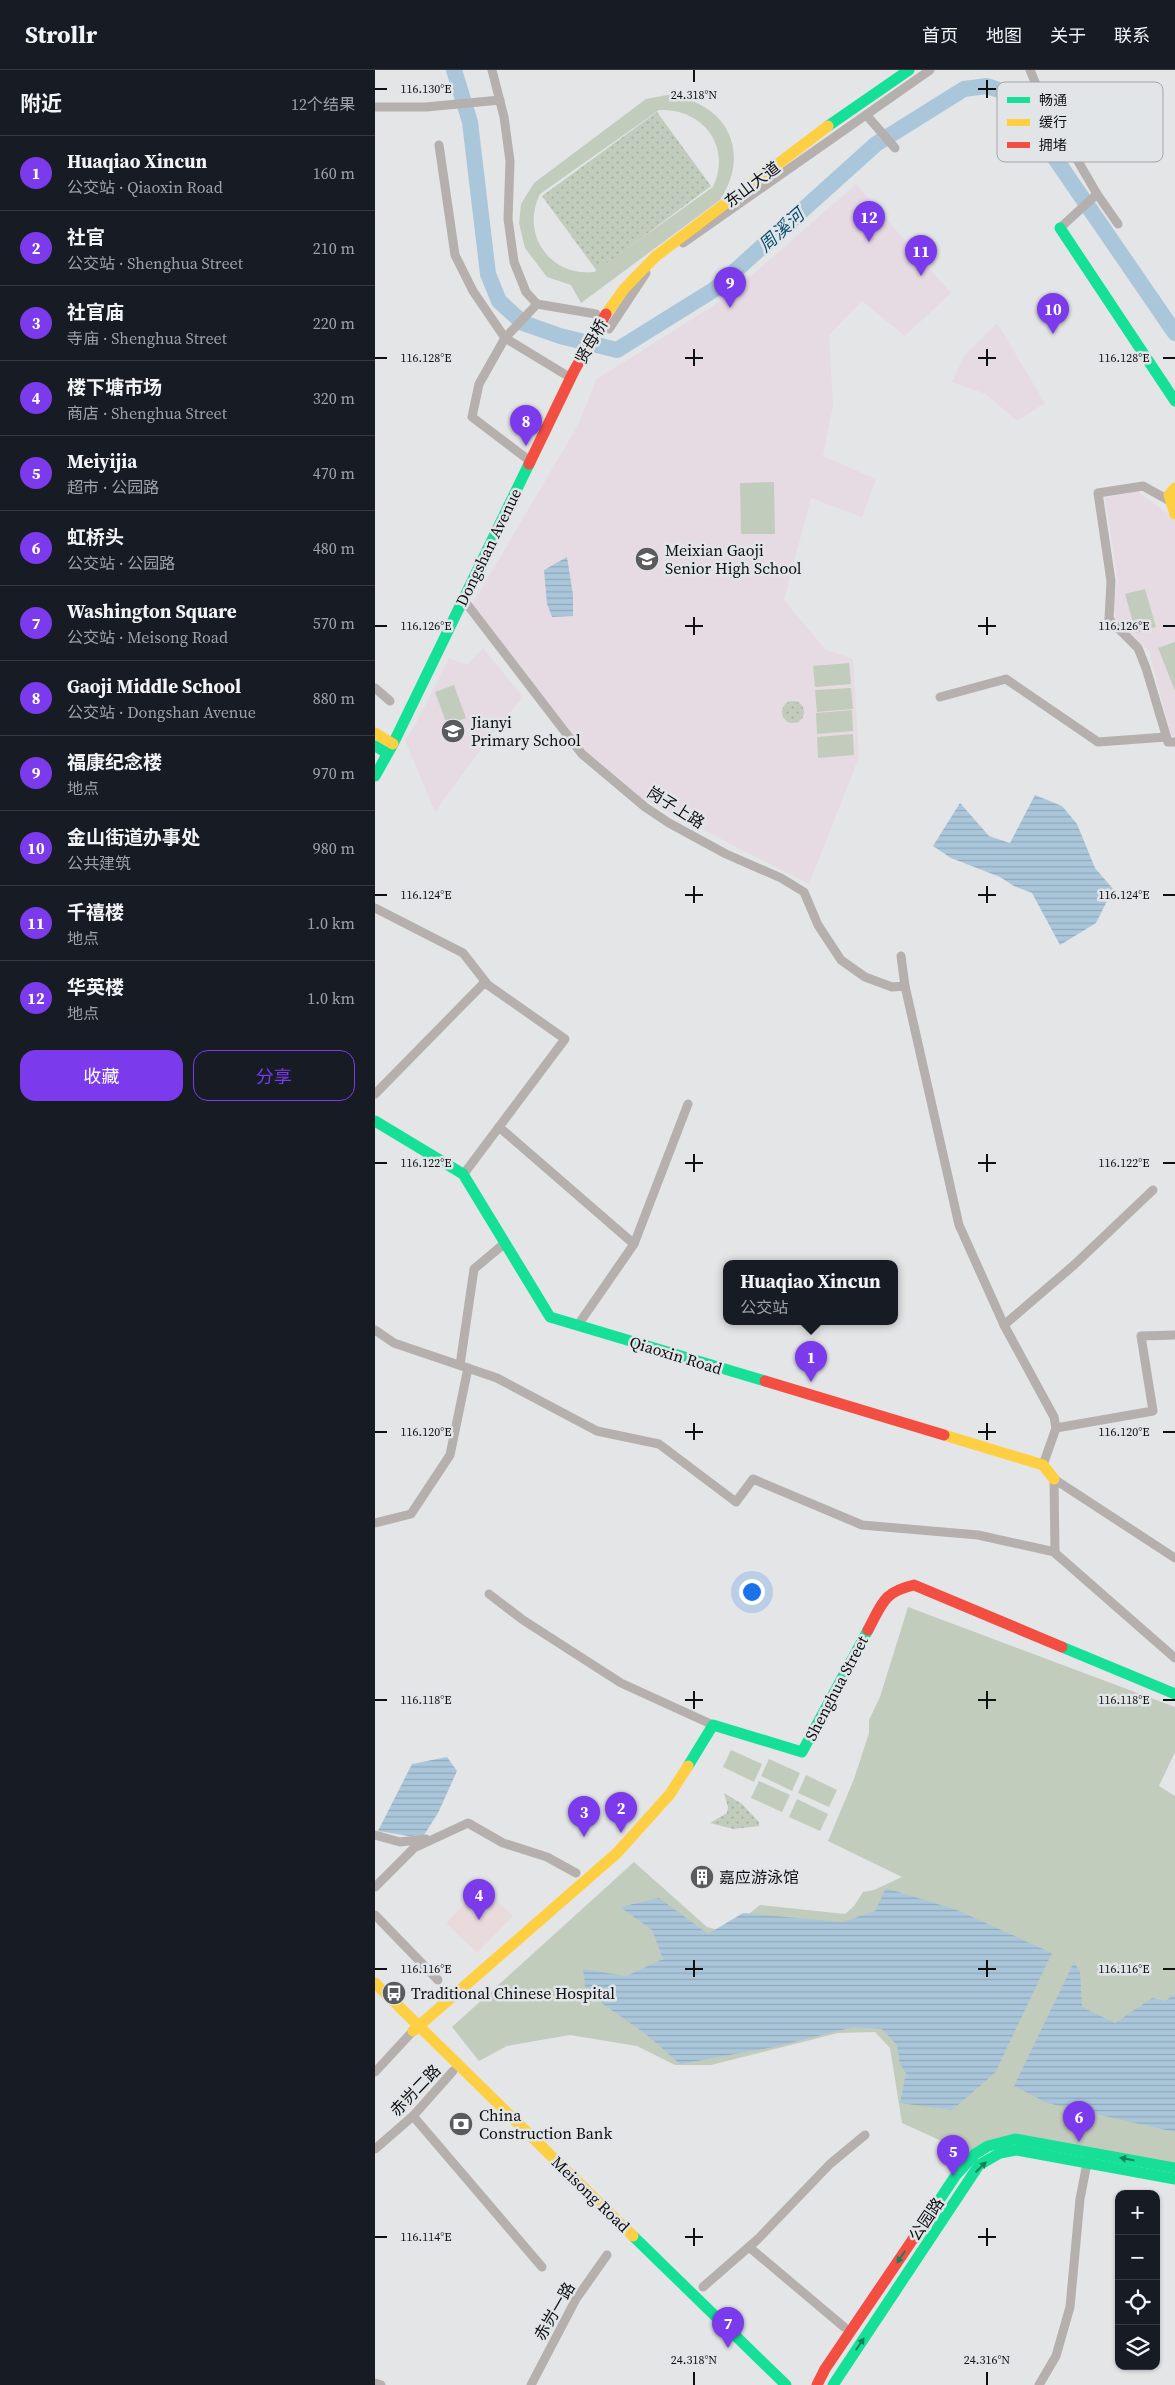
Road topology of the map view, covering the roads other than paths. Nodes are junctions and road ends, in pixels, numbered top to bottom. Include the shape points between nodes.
1 (492, 70) edge
2 (909, 70) edge
3 (930, 70) edge
4 (1030, 70) edge
5 (1035, 82) edge
6 (496, 101) junction
7 (375, 107) edge
8 (869, 118) dead end
9 (439, 145) dead end
10 (895, 148) dead end
11 (1078, 162) edge
12 (1097, 194) junction
13 (1118, 224) dead end
14 (1060, 228) joint
15 (534, 306) junction
16 (602, 313) junction
17 (609, 329) dead end
18 (507, 336) junction
19 (573, 374) junction
20 (1175, 401) edge
21 (530, 462) junction
22 (1175, 488) edge
23 (1170, 501) junction
24 (1175, 514) edge
25 (463, 599) junction
26 (375, 688) edge
27 (940, 697) dead end
28 (390, 701) dead end
29 (375, 733) edge
30 (1166, 737) junction
31 (1175, 742) edge
32 (375, 746) edge
33 (390, 749) junction
34 (375, 776) edge
35 (375, 908) edge
36 (901, 956) dead end
37 (485, 982) junction
38 (905, 986) junction
39 (375, 1094) edge
40 (688, 1104) dead end
41 (375, 1121) edge
42 (499, 1127) junction
43 (463, 1175) junction
44 (1153, 1190) dead end
45 (505, 1243) junction
46 (635, 1244) junction
47 (578, 1325) junction
48 (1004, 1325) junction
49 (375, 1330) edge
50 (1175, 1335) edge
51 (464, 1366) junction
52 (1057, 1428) junction
53 (1043, 1465) junction
54 (1054, 1479) junction
55 (375, 1523) edge
56 (1055, 1552) junction
57 (1175, 1558) edge
58 (489, 1594) dead end
59 (1175, 1658) edge
60 (1175, 1694) edge
61 (713, 1725) junction
62 (375, 1835) edge
63 (433, 1839) junction
64 (576, 1873) dead end
65 (375, 1887) edge
66 (375, 1915) edge
67 (438, 1980) dead end
68 (375, 1983) edge
69 (375, 1994) edge
70 (413, 2031) junction
71 (453, 2071) junction
72 (375, 2072) edge
73 (413, 2116) junction
74 (865, 2135) dead end
75 (375, 2149) edge
76 (1089, 2151) junction
77 (1175, 2168) edge
78 (1175, 2179) edge
79 (749, 2247) junction
80 (607, 2255) dead end
81 (543, 2267) dead end
82 (703, 2287) dead end
83 (844, 2327) dead end
84 (375, 2383) edge
85 (381, 2385) edge
86 (531, 2385) edge
87 (777, 2385) edge
88 (786, 2385) edge
89 (817, 2385) edge
90 (833, 2385) edge
91 (1039, 2385) edge

1 - 6 street
2 - 16 main road, 东山大道 via 855,105 655,257
3 - 17 street via 665,255 645,275
4 - 5 street
6 - 7 street via 426,107
6 - 15 street via 510,161 508,219 514,262
8 - 10 street
9 - 18 street via 455,255 473,291
11 - 12 street
12 - 13 street
12 - 14 street
14 - 20 main road
15 - 16 street
15 - 18 street
16 - 19 main road, 贤母桥
18 - 19 street
18 - 21 street via 479,384 471,417
19 - 21 main road, Dongshan Avenue
21 - 25 main road, Dongshan Avenue
22 - 23 main road via 1169,495
23 - 24 main road
23 - 30 street via 1143,486 1098,493 1111,582 1109,619 1138,648 1147,668
25 - 33 main road, Dongshan Avenue
25 - 38 street, 岗子上路 via 582,754 669,823 804,892 818,925 841,960 865,977 892,987
26 - 28 street
27 - 30 street via 1006,679 1098,742
29 - 33 main road
30 - 31 street via 1168,742
32 - 33 main road
33 - 34 main road, Dongshan Avenue
35 - 37 street via 463,952
36 - 38 street
37 - 39 street
37 - 42 street via 565,1039
38 - 48 street via 959,1226
40 - 46 street
41 - 43 main road, Qiaoxin Road
42 - 43 street
42 - 46 street
43 - 45 main road, Qiaoxin Road
44 - 48 street via 1074,1265
45 - 47 main road, Qiaoxin Road via 550,1317
45 - 51 street via 474,1269
46 - 47 street
47 - 53 main road, Qiaoxin Road
48 - 52 street
49 - 51 street via 394,1344
50 - 52 street via 1141,1336 1153,1411
51 - 55 street via 450,1455 411,1514
51 - 56 street via 497,1378 597,1431 659,1444 736,1502 753,1479 862,1525 978,1535
52 - 53 street
53 - 54 main road
54 - 56 street
54 - 57 street
56 - 59 street
58 - 61 street via 523,1620 621,1683
60 - 61 main road, Shenghua Street via 914,1585 896,1589 883,1601 802,1752
61 - 70 main road via 670,1794 617,1853
62 - 63 street via 400,1842
63 - 64 street via 468,1823 503,1843 547,1857
63 - 65 street via 414,1848
66 - 67 street
68 - 88 main road, Meisong Road
69 - 70 main road, Meisong Road
70 - 71 main road, Meisong Road
70 - 72 street
71 - 73 street, 赤岃二路
71 - 87 main road, Meisong Road
73 - 75 street, 赤岃二路
73 - 81 street
74 - 79 street via 830,2164
77 -> 76 main road, 公园路
76 -> 89 main road, 公园路 via 1015,2139 994,2143 970,2157
76 - 91 street via 1080,2199 1070,2307 1056,2356
90 -> 78 main road, 公园路 via 979,2165 999,2153 1016,2150
79 - 82 street
79 - 83 street
80 - 86 street, 赤岃一路 via 576,2299
84 - 85 street

